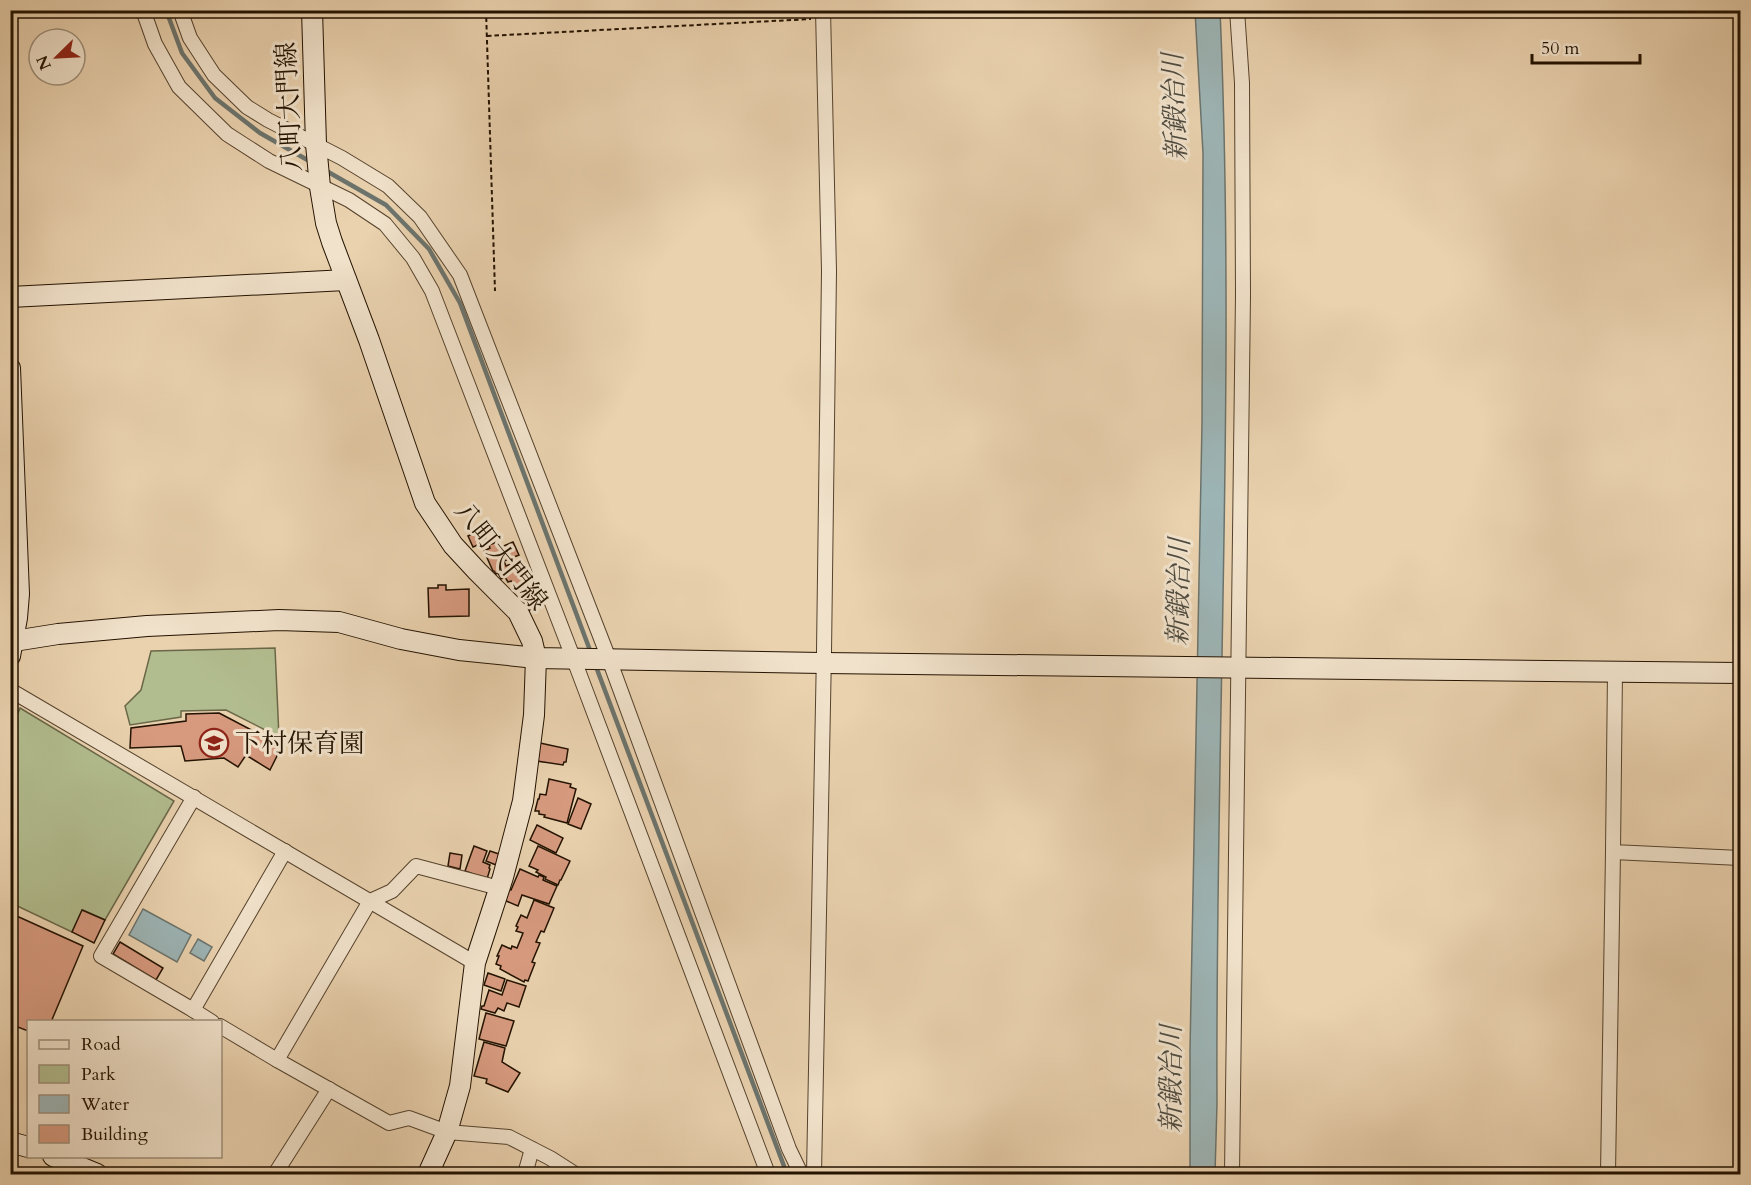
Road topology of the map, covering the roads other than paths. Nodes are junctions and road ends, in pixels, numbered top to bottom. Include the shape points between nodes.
1 (144, 10) edge
2 (180, 10) edge
3 (312, 10) edge
4 (1237, 10) edge
5 (823, 13) edge
6 (316, 144) junction
7 (320, 187) junction
8 (346, 280) junction
9 (10, 297) edge
10 (10, 368) edge
11 (12, 646) edge
12 (536, 658) junction
13 (573, 658) junction
14 (609, 659) junction
15 (823, 663) junction
16 (1233, 668) junction
17 (1615, 672) junction
18 (1740, 673) edge
19 (10, 690) edge
20 (194, 797) junction
21 (285, 851) junction
22 (1613, 852) junction
23 (1740, 858) edge
24 (499, 888) junction
25 (370, 901) junction
26 (475, 963) junction
27 (193, 1010) junction
28 (209, 1020) edge
29 (222, 1027) edge
30 (277, 1060) junction
31 (329, 1089) junction
32 (447, 1132) junction
33 (10, 1142) edge
34 (27, 1147) edge
35 (532, 1149) junction
36 (58, 1158) edge
37 (97, 1174) edge
38 (275, 1174) edge
39 (428, 1174) edge
40 (525, 1174) edge
41 (575, 1174) edge
42 (768, 1174) edge
43 (801, 1174) edge
44 (814, 1174) edge
45 (1232, 1174) edge
46 (1608, 1174) edge

1 - 7 street via 155,44 179,87 227,134
2 - 6 street via 190,38 214,75 247,106
3 - 6 street, 八町大門線
4 - 16 street via 1242,83 1243,295
5 - 15 street via 828,271
6 - 7 street, 八町大門線
6 - 14 street via 388,186 420,217 460,275
7 - 8 street, 八町大門線 via 326,223
7 - 13 street via 349,200 385,224 413,258 432,291
8 - 9 street
8 - 12 street, 八町大門線 via 425,503 453,545 518,612
10 - 11 street via 19,594
11 - 12 street via 58,634 279,620 339,622 459,651
12 - 13 street
12 - 24 street, 八町大門線 via 534,715 523,801
13 - 14 street
13 - 42 street
14 - 15 street
14 - 43 street
15 - 16 street
15 - 44 street
16 - 17 street
16 - 45 street
17 - 18 street
17 - 22 street
19 - 20 street
20 - 21 street
20 - 27 street via 101,956
21 - 25 street
21 - 27 street
22 - 23 street
22 - 46 street
24 - 25 street via 416,866 392,891
24 - 26 street, 八町大門線
25 - 26 street
25 - 30 street
26 - 32 street, 八町大門線 via 460,1086
27 - 28 street
29 - 30 street
30 - 31 street
31 - 32 street via 389,1123 409,1118
31 - 38 street
32 - 35 street via 509,1137
32 - 39 street, 八町大門線
33 - 34 street
35 - 40 street
35 - 41 street
36 - 37 street

